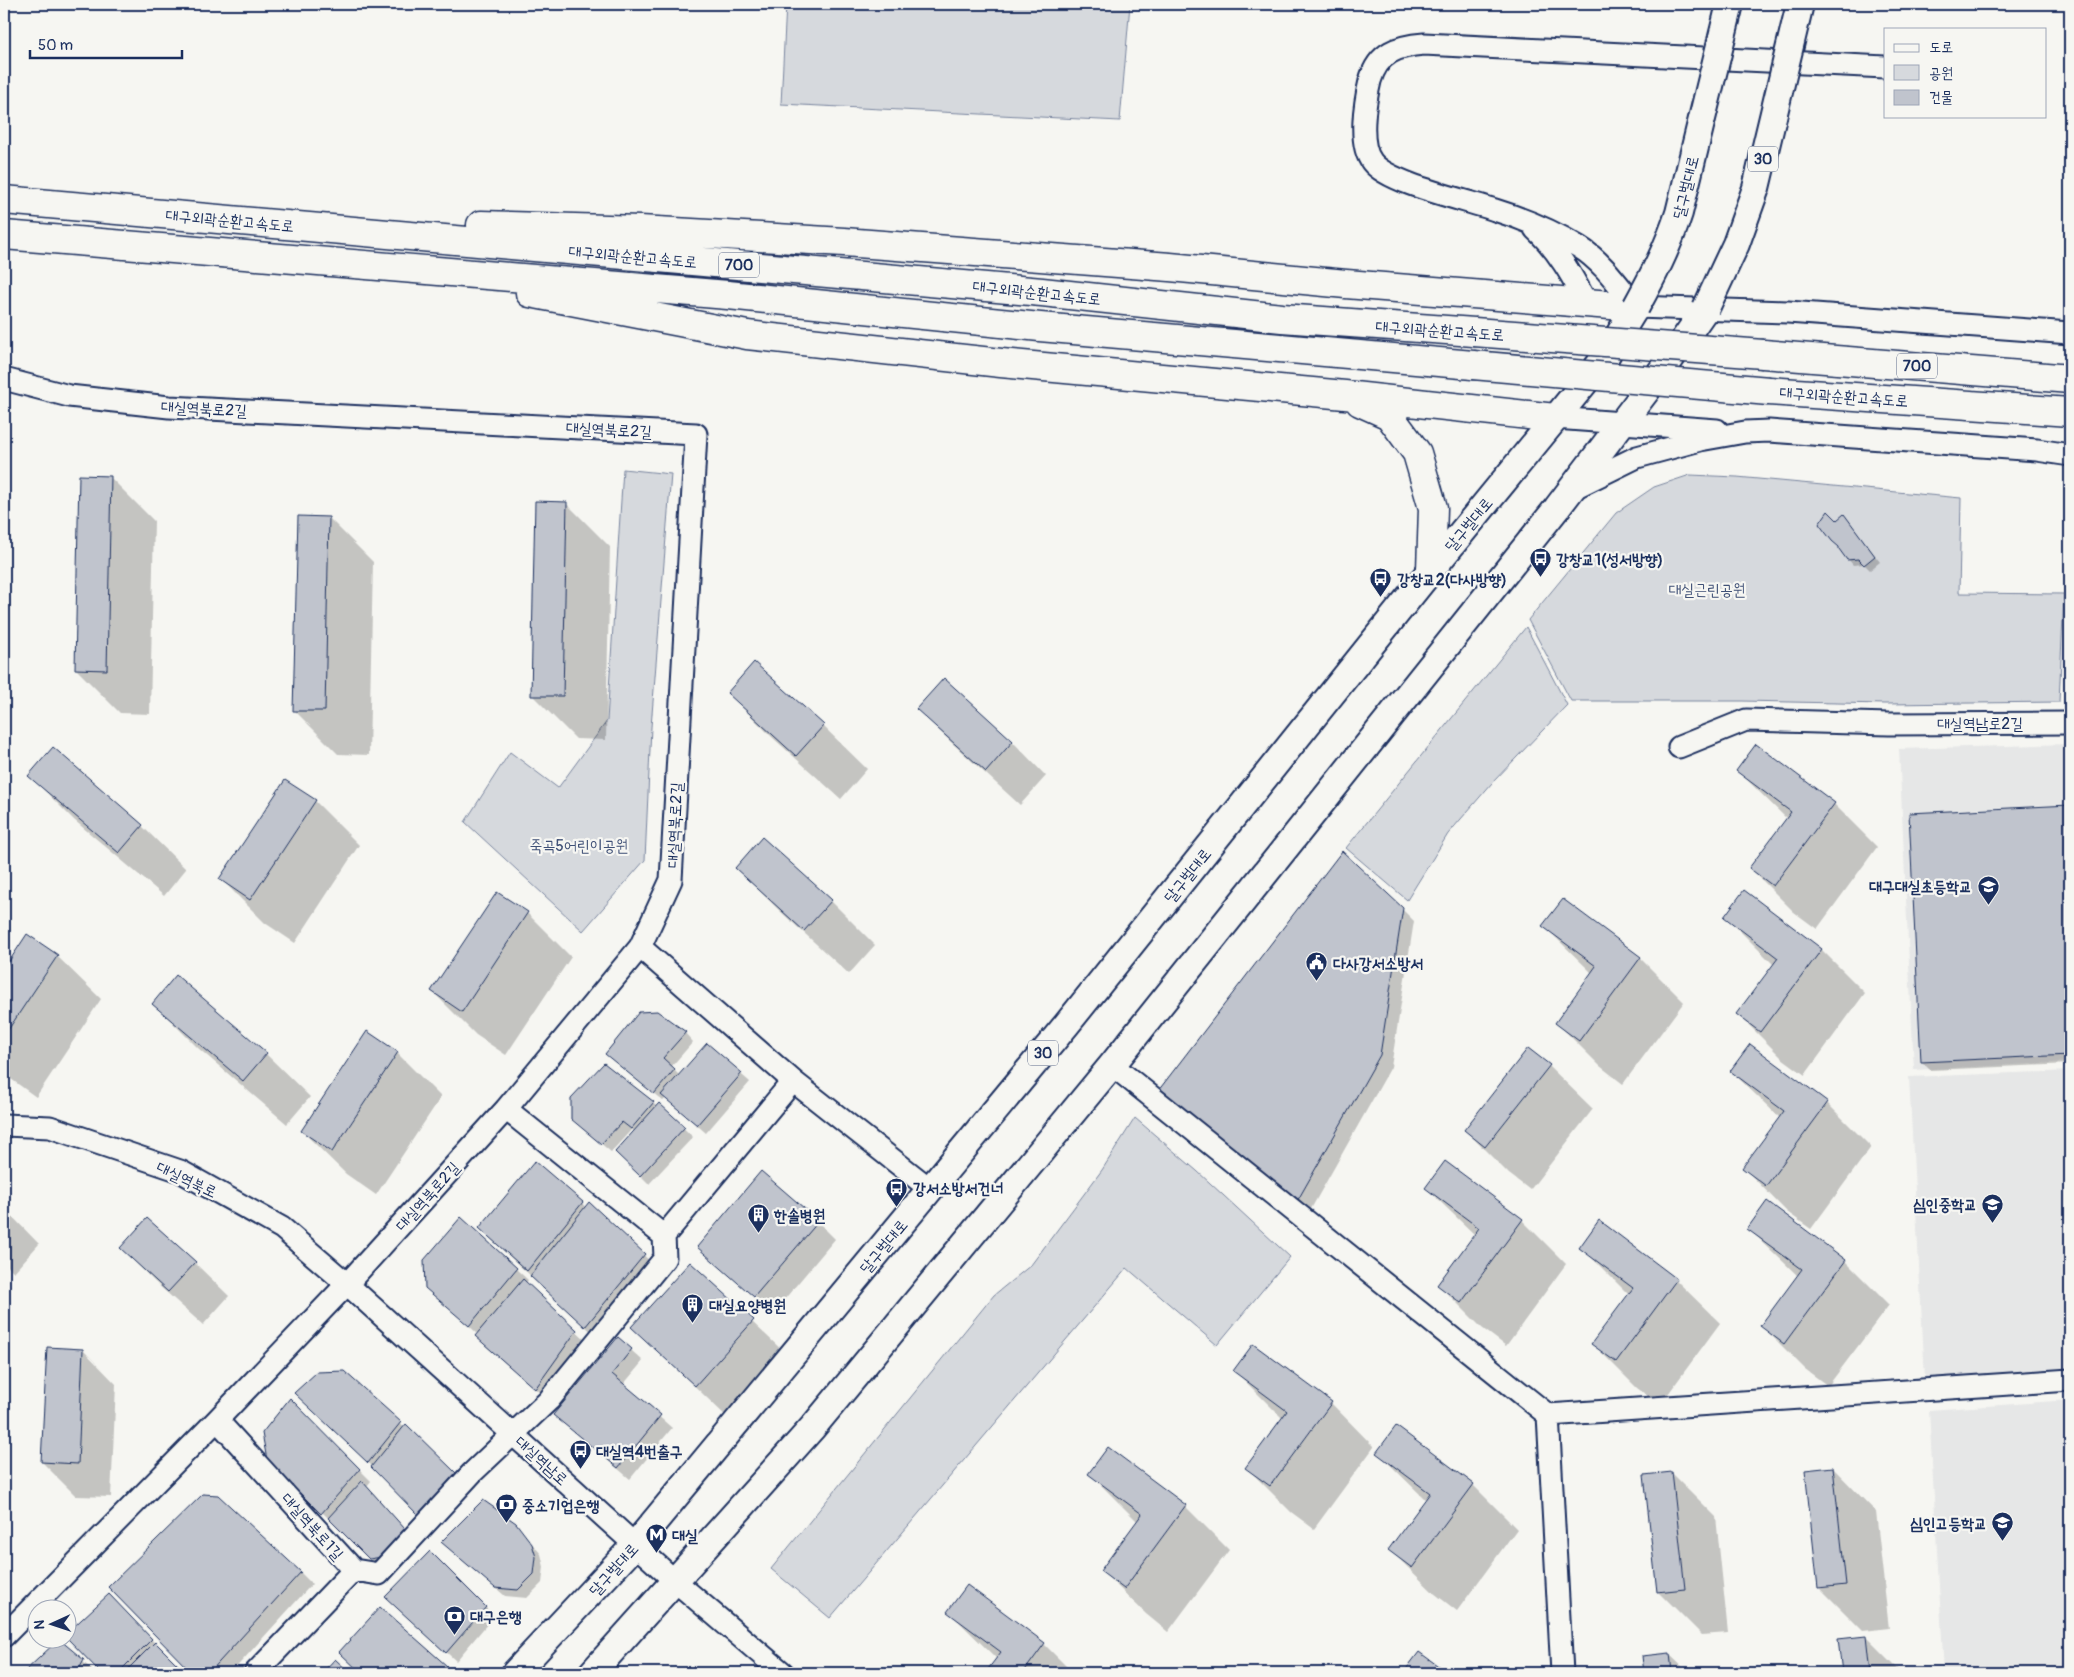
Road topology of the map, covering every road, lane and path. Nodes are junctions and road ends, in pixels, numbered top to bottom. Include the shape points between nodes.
1 (1730, 4) edge
2 (1800, 4) edge
3 (1884, 68) edge
4 (4, 200) edge
5 (1528, 222) junction
6 (289, 225) junction
7 (4, 235) edge
8 (413, 269) junction
9 (1586, 302) junction
10 (1636, 307) junction
11 (1706, 308) junction
12 (2070, 333) edge
13 (4, 379) edge
14 (2070, 379) edge
15 (1345, 395) junction
16 (2070, 412) edge
17 (1555, 418) junction
18 (1621, 423) junction
19 (1746, 432) junction
20 (2070, 454) edge
21 (1571, 489) junction
22 (1431, 570) junction
23 (2070, 723) edge
24 (1679, 747) dead end
25 (640, 947) junction
26 (1112, 1065) junction
27 (793, 1081) junction
28 (506, 1109) junction
29 (4, 1125) edge
30 (930, 1189) junction
31 (664, 1236) junction
32 (347, 1284) junction
33 (2070, 1380) edge
34 (1548, 1415) junction
35 (217, 1420) junction
36 (512, 1434) junction
37 (635, 1545) junction
38 (354, 1570) junction
39 (675, 1581) junction
40 (4, 1636) edge
41 (255, 1673) edge
42 (515, 1673) edge
43 (592, 1673) edge
44 (783, 1673) edge
45 (1562, 1673) edge

1 - 10 main road, 달구벌대로 / 30, bridge via 1679,213 1660,262
2 - 11 main road, 30, bridge via 1756,188 1736,244
3 - 5 street via 1424,44 1391,50 1375,68 1367,94 1364,132 1366,152 1372,163 1384,173
4 - 6 highway, 대구외곽순환고속도로 / 700
5 - 9 street via 1560,258
5 - 10 street via 1580,248 1605,270
6 - 9 highway via 444,224 640,230 844,242
6 - 14 highway, 대구외곽순환고속도로 / 700, bridge via 1042,292 1282,318
7 - 8 highway, 대구외곽순환고속도로 / 700
8 - 15 highway via 747,335 1001,363
8 - 16 highway, 대구외곽순환고속도로 / 700, bridge via 1769,391
9 - 10 highway
10 - 11 street
10 - 17 main road, 달구벌대로 / 30 via 1604,360
11 - 12 street
11 - 18 main road, 30
13 - 25 street, 대실역북로2길 via 69,396 169,407 696,434 671,880
15 - 17 highway
15 - 22 highway via 1389,415 1417,452 1433,508
17 - 18 street
17 - 22 main road, 달구벌대로 / 30
18 - 19 street
18 - 21 main road, 30
19 - 20 street via 1789,432
19 - 21 street via 1637,457
21 - 26 main road, 30
22 - 30 main road, 달구벌대로 / 30 via 1067,1024
23 - 24 street, 대실역남로2길 via 1889,724 1746,720
25 - 27 street
25 - 28 street, 대실역북로2길
26 - 34 street
26 - 39 main road, 30 via 813,1427
27 - 30 street
27 - 31 street
28 - 31 street
28 - 32 street, 대실역북로2길
29 - 32 street, 대실역북로 via 50,1128 180,1171 282,1228
30 - 37 main road, 달구벌대로 / 30
31 - 36 street via 665,1258 549,1400
32 - 35 street
32 - 36 street, 대실역남로
33 - 34 street
34 - 45 street
35 - 38 street, 대실역북로1길
35 - 40 street
36 - 37 street, 대실역남로
36 - 38 street via 379,1574
37 - 39 street, 대실역남로
37 - 42 main road, 달구벌대로 / 30
38 - 41 street, 대실역북로1길
39 - 43 main road, 30
39 - 44 street, 대실역남로

